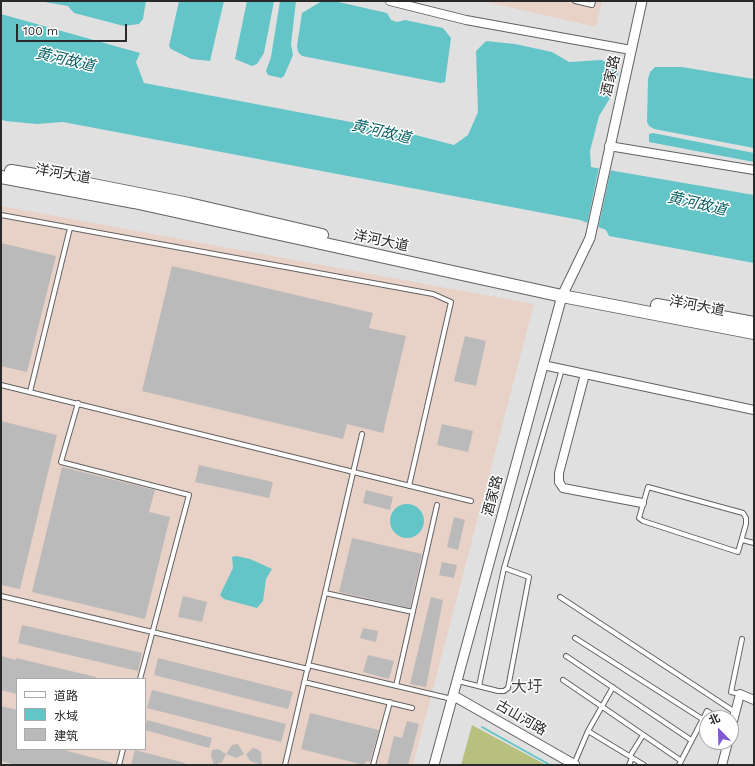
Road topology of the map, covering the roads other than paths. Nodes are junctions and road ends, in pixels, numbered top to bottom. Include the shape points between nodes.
1 (390, 1) edge
2 (575, 1) edge
3 (594, 1) edge
4 (642, 1) edge
5 (631, 50) junction
6 (609, 146) junction
7 (1, 169) edge
8 (754, 170) edge
9 (1, 178) edge
10 (1, 215) edge
11 (70, 228) junction
12 (564, 293) junction
13 (754, 323) edge
14 (754, 333) edge
15 (543, 365) junction
16 (562, 369) junction
17 (585, 374) junction
18 (1, 385) edge
19 (30, 392) junction
20 (78, 403) junction
21 (754, 410) edge
22 (362, 434) dead end
23 (353, 471) junction
24 (409, 486) junction
25 (471, 501) dead end
26 (642, 503) junction
27 (437, 504) dead end
28 (742, 540) junction
29 (754, 543) edge
30 (504, 568) junction
31 (325, 593) junction
32 (1, 596) edge
33 (560, 597) dead end
34 (413, 612) junction
35 (151, 633) junction
36 (575, 638) dead end
37 (742, 639) dead end
38 (566, 656) dead end
39 (308, 667) junction
40 (140, 678) edge
41 (563, 680) dead end
42 (457, 681) junction
43 (304, 682) junction
44 (396, 686) junction
45 (479, 686) junction
46 (613, 687) junction
47 (740, 694) junction
48 (453, 698) junction
49 (754, 700) edge
50 (390, 702) junction
51 (601, 706) junction
52 (412, 708) dead end
53 (732, 710) edge
54 (736, 710) edge
55 (699, 718) edge
56 (699, 725) edge
57 (588, 731) junction
58 (643, 735) junction
59 (691, 740) junction
60 (123, 750) edge
61 (726, 750) edge
62 (631, 757) junction
63 (680, 760) junction
64 (119, 765) edge
65 (285, 765) edge
66 (373, 765) edge
67 (434, 765) edge
68 (574, 765) edge
69 (629, 765) edge
70 (644, 765) edge
71 (679, 765) edge
72 (722, 765) edge

1 - 5 street via 466,20
2 - 3 lane via 592,5
4 - 5 street, 酒家路
5 - 6 street, 酒家路
6 - 8 street
6 - 12 street, 酒家路 via 590,238
7 - 12 main road, 洋河大道 via 189,204
9 - 12 main road, 洋河大道 via 134,202
10 - 11 lane
11 - 19 lane
11 - 24 lane via 433,294 451,302
12 - 13 main road, 洋河大道
12 - 14 main road, 洋河大道
12 - 15 street, 酒家路
15 - 16 street
15 - 42 street, 酒家路
16 - 17 street
16 - 30 lane
17 - 21 street
17 - 26 street via 562,459 559,482 563,488
18 - 19 lane
19 - 20 lane
20 - 23 lane
20 - 35 lane via 62,462 189,495
22 - 23 lane
23 - 24 lane
23 - 31 lane
24 - 25 lane
26 - 28 lane via 639,518 643,521 738,552
26 - 28 lane via 648,487 742,513 746,518
27 - 34 lane
28 - 29 lane
30 - 45 lane
30 - 45 lane via 529,577 508,688 498,691
31 - 34 lane
31 - 39 lane
32 - 35 lane
33 - 53 lane
34 - 44 lane
35 - 39 lane
35 - 40 lane
36 - 55 lane
37 - 47 lane via 731,692
38 - 46 lane
39 - 43 lane
39 - 44 lane
41 - 51 lane
42 - 45 lane
42 - 48 street, 酒家路
43 - 50 lane
43 - 65 lane
44 - 48 lane
46 - 51 lane
46 - 59 lane
47 - 49 street
47 - 54 street
48 - 67 street, 酒家路
48 - 68 street, 古山河路
50 - 52 lane
50 - 66 lane
51 - 57 lane
51 - 58 lane
56 - 59 lane
57 - 62 lane
57 - 68 lane
58 - 62 lane
58 - 63 lane
59 - 63 lane
60 - 64 lane
61 - 72 street
62 - 69 lane
62 - 70 lane
63 - 71 lane

